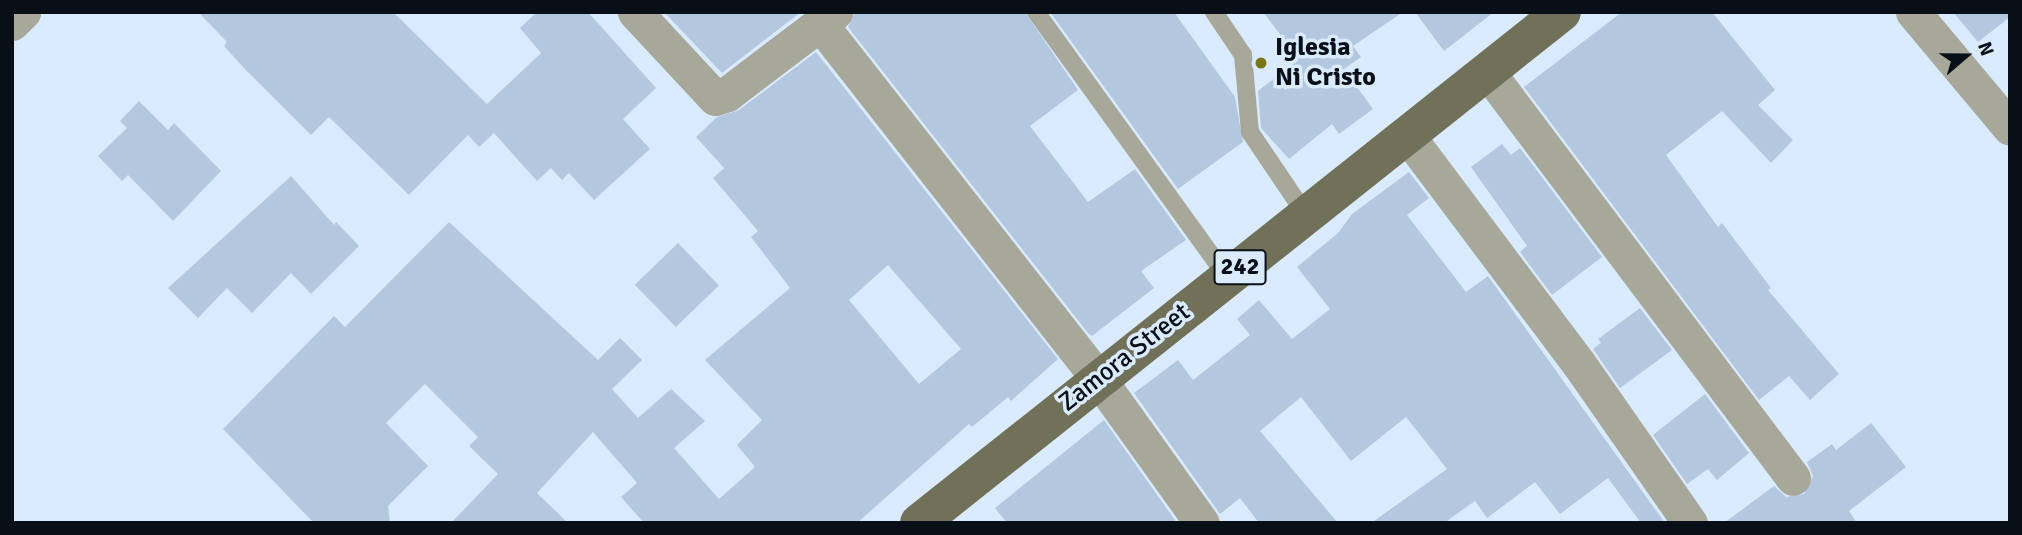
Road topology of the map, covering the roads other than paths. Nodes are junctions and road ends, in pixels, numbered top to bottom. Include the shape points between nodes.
1 (23, 12) edge
2 (635, 12) edge
3 (1036, 12) edge
4 (1214, 12) edge
5 (1562, 12) edge
6 (1913, 12) edge
7 (828, 19) edge
8 (12, 23) edge
9 (1487, 71) junction
10 (2010, 128) edge
11 (1407, 135) junction
12 (1307, 215) junction
13 (1227, 277) junction
14 (1098, 379) junction
15 (1793, 478) dead end
16 (919, 523) edge
17 (1202, 523) edge
18 (1690, 523) edge

1 - 8 street
2 - 7 street via 715,98 727,94
3 - 13 lane
4 - 12 lane via 1242,55 1250,132
5 - 9 main road, Zamora Street / 242
6 - 10 street
7 - 14 street
9 - 11 main road, Zamora Street / 242
9 - 15 street
11 - 12 main road, Zamora Street / 242
11 - 18 street via 1579,364
12 - 13 main road, Zamora Street / 242
13 - 14 main road, Zamora Street / 242
14 - 16 main road, Zamora Street / 242
14 - 17 street

